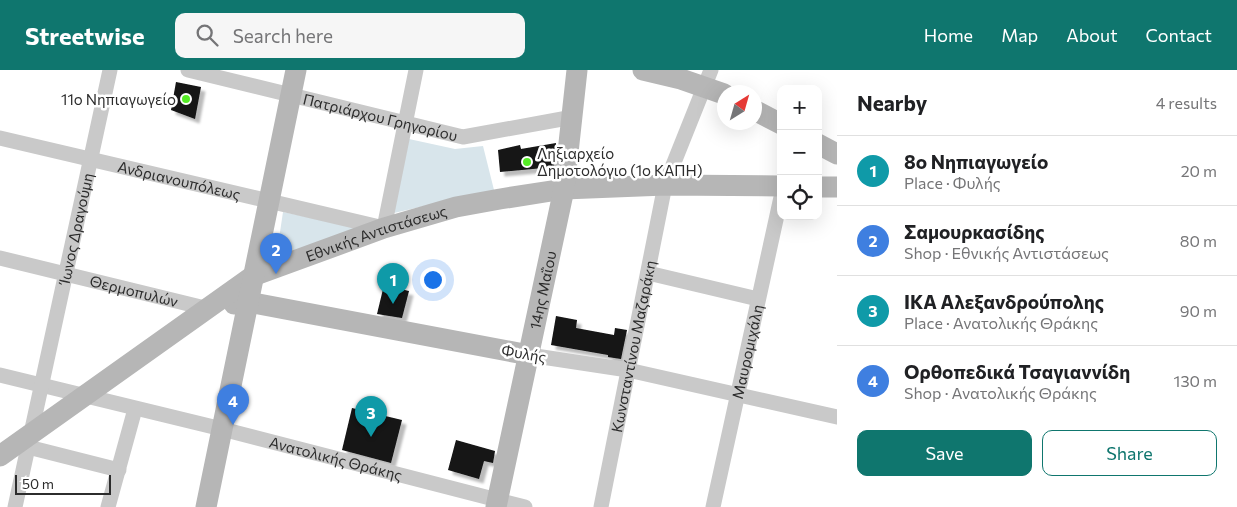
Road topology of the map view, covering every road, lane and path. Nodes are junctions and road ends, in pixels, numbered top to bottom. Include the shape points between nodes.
1 (110, 70) edge
2 (188, 70) edge
3 (296, 70) edge
4 (416, 70) edge
5 (578, 70) edge
6 (643, 70) edge
7 (714, 83) edge
8 (291, 94) junction
9 (762, 114) edge
10 (573, 117) junction
11 (777, 122) edge
12 (405, 124) junction
13 (0, 138) edge
14 (822, 146) edge
15 (837, 154) edge
16 (90, 159) junction
17 (665, 185) junction
18 (777, 186) edge
19 (822, 187) edge
20 (837, 187) edge
21 (564, 189) junction
22 (269, 201) junction
23 (777, 216) edge
24 (384, 228) junction
25 (0, 258) edge
26 (648, 273) junction
27 (65, 274) junction
28 (253, 276) junction
29 (758, 299) junction
30 (248, 302) junction
31 (209, 308) junction
32 (529, 355) junction
33 (628, 370) junction
34 (0, 375) edge
35 (41, 386) junction
36 (739, 394) junction
37 (84, 397) junction
38 (135, 409) junction
39 (837, 417) edge
40 (222, 429) junction
41 (29, 441) junction
42 (0, 456) edge
43 (119, 470) junction
44 (496, 504) edge
45 (15, 507) edge
46 (108, 507) edge
47 (206, 507) edge
48 (525, 507) edge
49 (602, 507) edge
50 (713, 507) edge

1 - 16 street, Ίωνος Δραγούμη
2 - 8 street, Πατριάρχου Γρηγορίου
3 - 8 street
4 - 12 street
5 - 10 street, 14ης Μαΐου
6 - 7 street
7 - 17 street, Κωνσταντίνου Μαζαράκη
8 - 12 street, Πατριάρχου Γρηγορίου
8 - 22 street
9 - 11 street
10 - 12 street, Πατριάρχου Γρηγορίου via 463,137
10 - 21 street, 14ης Μαΐου
12 - 24 street
13 - 16 street, Ανδριανουπόλεως
14 - 15 street
16 - 22 street, Ανδριανουπόλεως
16 - 27 street, Ίωνος Δραγούμη
17 - 18 street, Εθνικής Αντιστάσεως
17 - 21 street, Εθνικής Αντιστάσεως
17 - 26 street, Κωνσταντίνου Μαζαράκη
19 - 20 street
21 - 24 street, Εθνικής Αντιστάσεως via 456,207
21 - 32 street, 14ης Μαΐου
22 - 24 street, Ανδριανουπόλεως
22 - 28 street
23 - 29 street, Μαυρομιχάλη
24 - 28 street, Εθνικής Αντιστάσεως
25 - 27 street, Θερμοπυλών
26 - 29 street
26 - 33 street, Κωνσταντίνου Μαζαράκη
27 - 31 street, Θερμοπυλών
27 - 35 street, Ίωνος Δραγούμη
28 - 30 street
28 - 31 street, Εθνικής Αντιστάσεως
29 - 36 street, Μαυρομιχάλη
30 - 31 street, Φυλής
30 - 32 street, Φυλής
30 - 40 street
31 - 37 street, Εθνικής Αντιστάσεως
32 - 33 street, Φυλής
32 - 44 street, 14ης Μαΐου
33 - 36 street, Φυλής
33 - 49 street, Κωνσταντίνου Μαζαράκη
34 - 35 street, Ανατολικής Θράκης
35 - 37 street, Ανατολικής Θράκης
35 - 41 street, Ίωνος Δραγούμη
36 - 39 street, Φυλής
36 - 50 street, Μαυρομιχάλη
37 - 38 street, Ανατολικής Θράκης
37 - 41 street, Εθνικής Αντιστάσεως
38 - 40 street, Ανατολικής Θράκης
38 - 43 street
40 - 44 street, Ανατολικής Θράκης
40 - 47 street
41 - 42 street, Εθνικής Αντιστάσεως
41 - 43 street
41 - 45 street
43 - 46 street
44 - 48 street, Ανατολικής Θράκης

